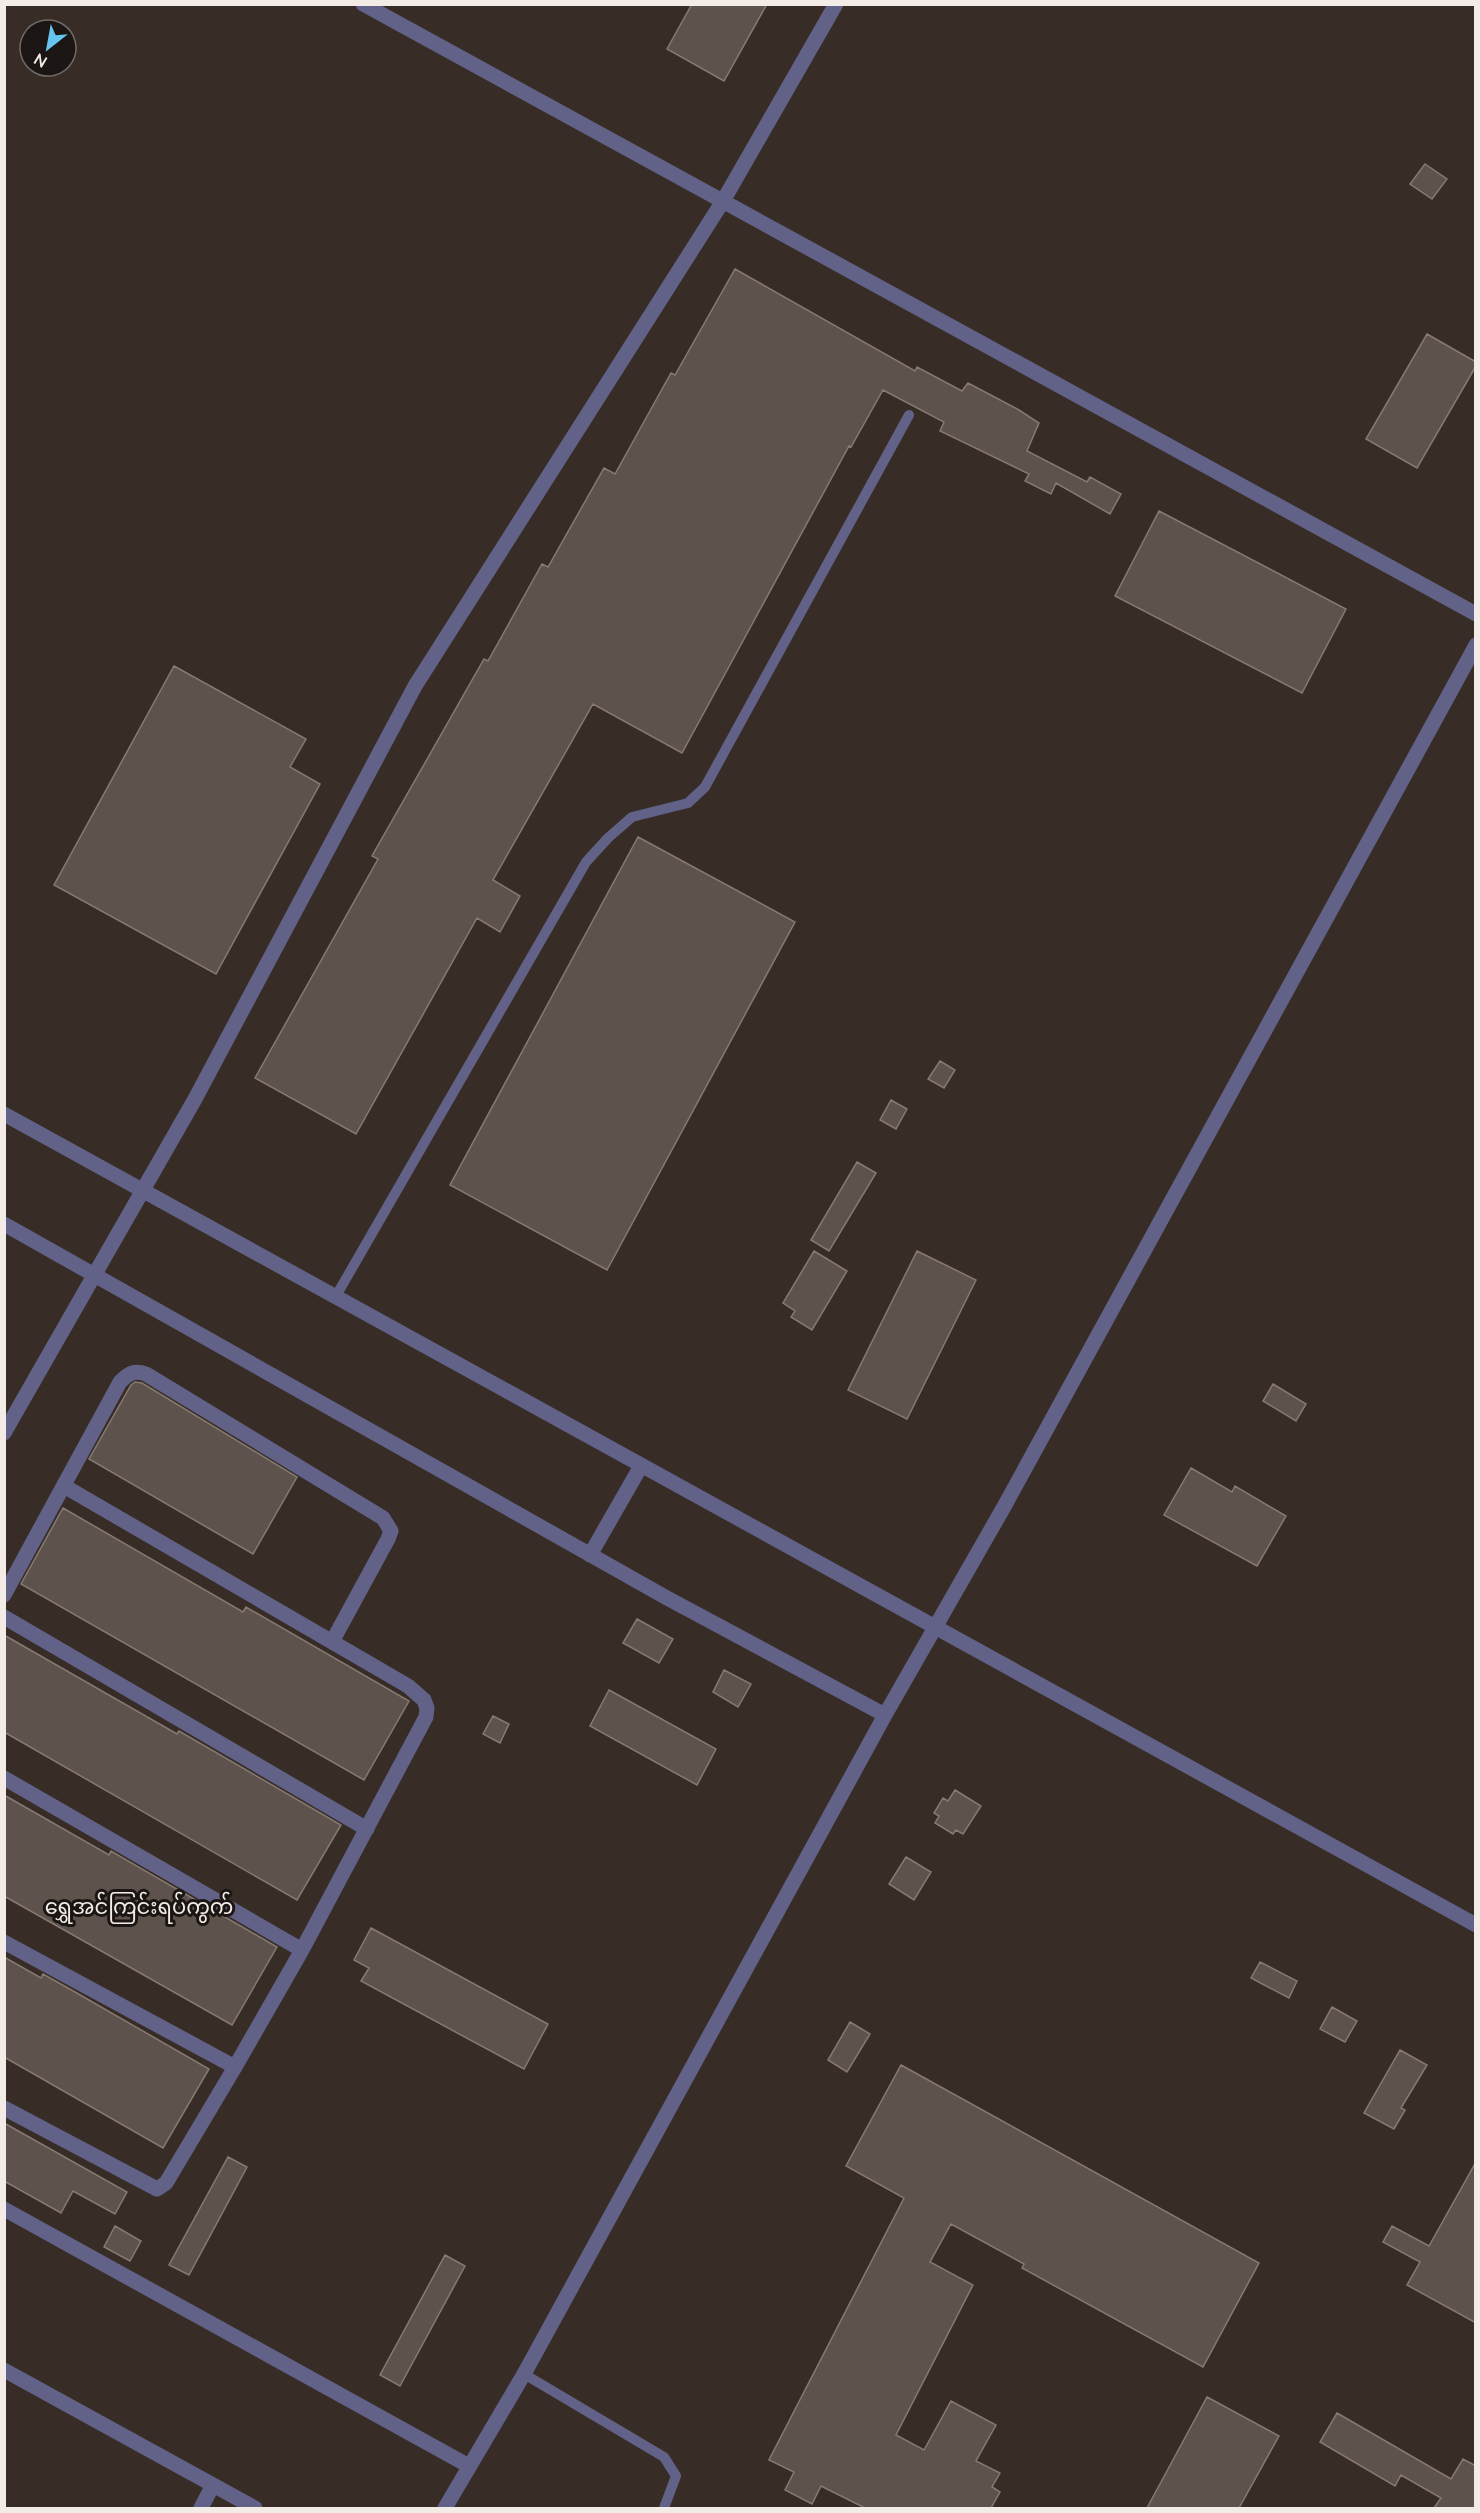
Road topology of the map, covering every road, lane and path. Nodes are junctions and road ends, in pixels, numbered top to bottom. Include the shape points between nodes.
1 (363, 4) edge
2 (836, 4) edge
3 (723, 201) junction
4 (909, 415) dead end
5 (1476, 614) edge
6 (1476, 645) edge
7 (4, 1114) edge
8 (144, 1192) junction
9 (4, 1224) edge
10 (95, 1275) junction
11 (336, 1296) junction
12 (4, 1433) edge
13 (641, 1466) junction
14 (64, 1486) junction
15 (590, 1555) junction
16 (4, 1595) edge
17 (4, 1617) edge
18 (935, 1629) junction
19 (333, 1640) junction
20 (885, 1715) junction
21 (4, 1778) edge
22 (367, 1829) junction
23 (1476, 1925) edge
24 (4, 1942) edge
25 (302, 1950) junction
26 (236, 2067) junction
27 (4, 2108) edge
28 (4, 2209) edge
29 (4, 2370) edge
30 (524, 2373) junction
31 (469, 2466) junction
32 (213, 2485) junction
33 (201, 2508) edge
34 (255, 2508) edge
35 (445, 2508) edge
36 (664, 2508) edge

1 - 3 street
2 - 3 street
3 - 5 street
3 - 8 street via 415,686
4 - 11 lane via 705,787 688,803 632,817 586,862
6 - 18 street
7 - 8 street
8 - 10 street
8 - 11 street
9 - 10 street
10 - 12 street
10 - 15 street
11 - 13 street
13 - 15 street
13 - 18 street
14 - 16 street
14 - 19 street
14 - 19 street via 120,1382 137,1371 146,1374 383,1518 391,1531 388,1539
15 - 20 street
17 - 22 street
18 - 20 street
18 - 23 street
19 - 22 street via 408,1686 427,1708 426,1717
20 - 30 street
21 - 25 street
22 - 25 street
24 - 26 street
25 - 26 street
26 - 27 street via 166,2183 157,2189
28 - 31 street
29 - 32 street
30 - 31 street
30 - 36 lane via 664,2457 676,2476
31 - 35 street
32 - 33 street
32 - 34 street

